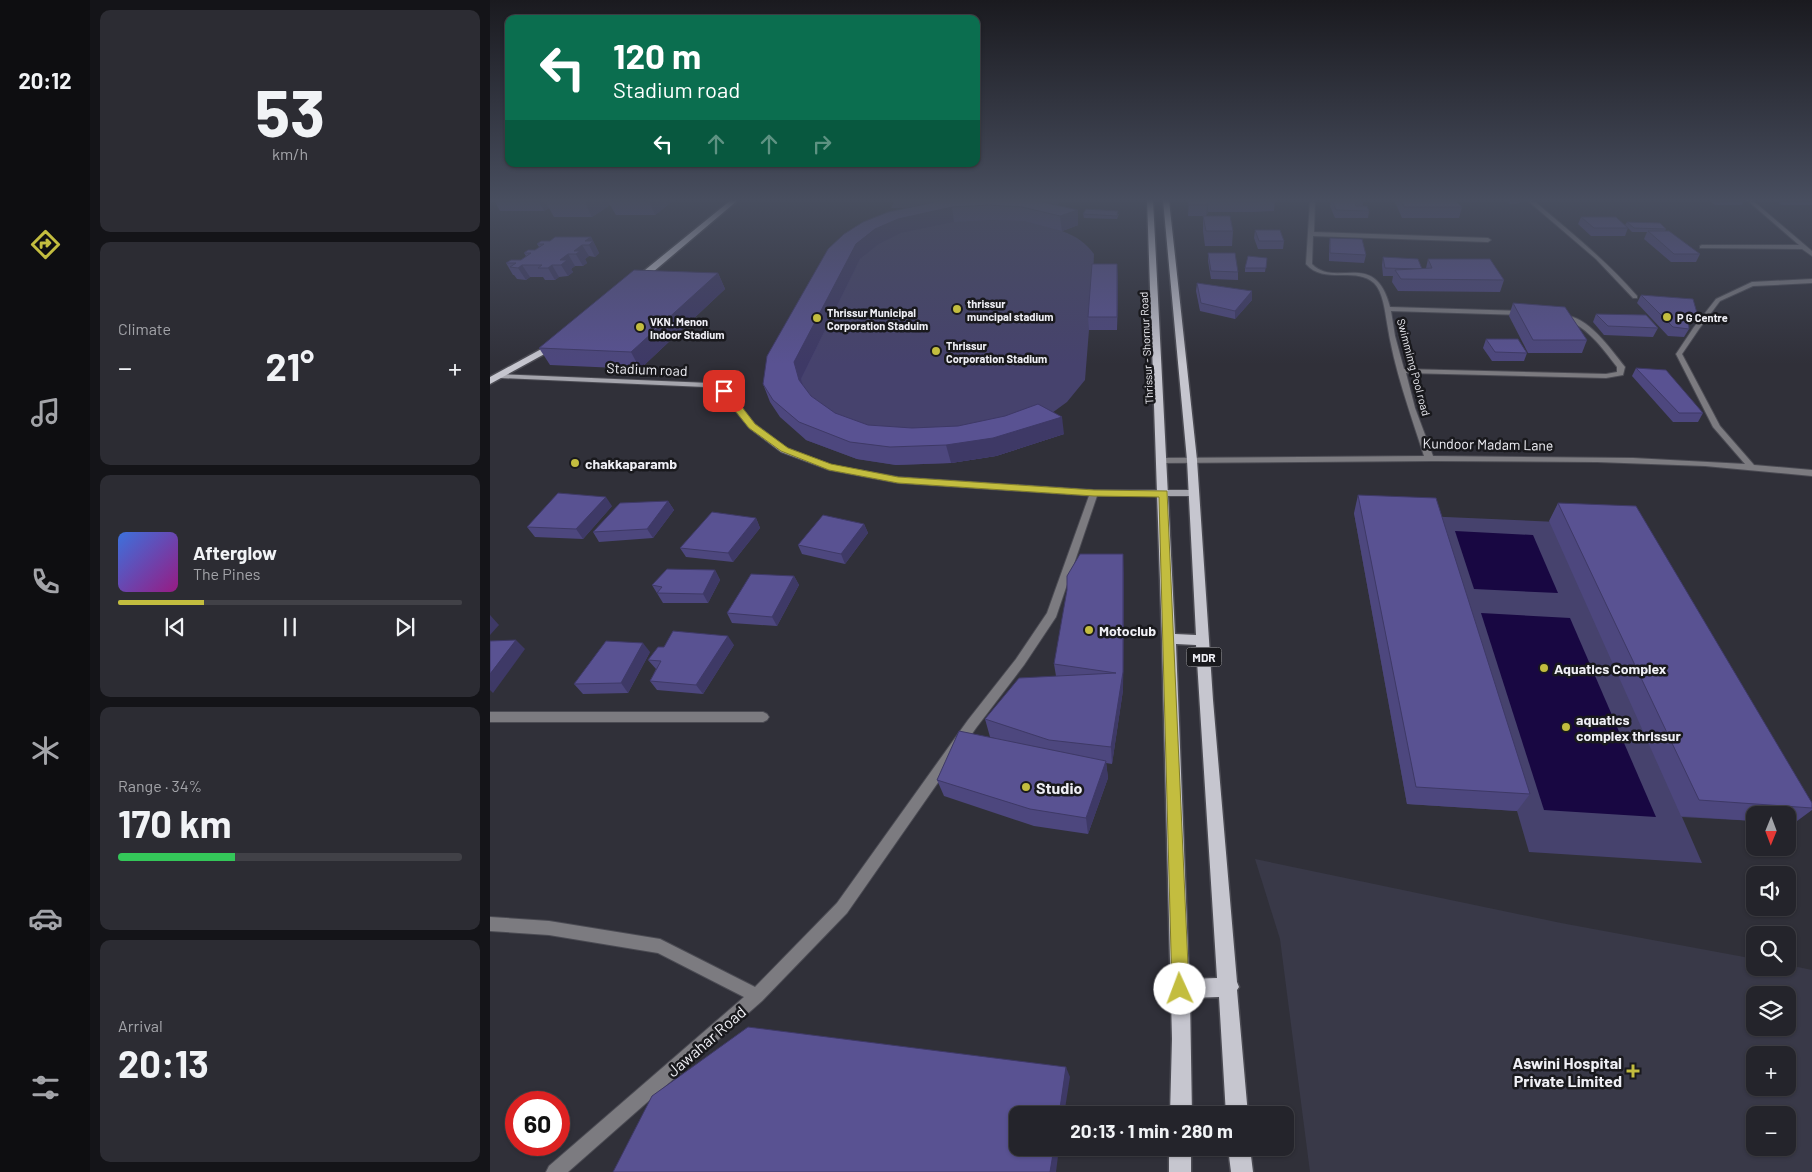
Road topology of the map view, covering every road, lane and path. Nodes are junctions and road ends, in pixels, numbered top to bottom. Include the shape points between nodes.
1 (668, 255) edge
2 (1153, 255) edge
3 (1171, 255) edge
4 (1310, 255) edge
5 (1592, 255) edge
6 (1812, 281) edge
7 (629, 287) edge
8 (1636, 297) dead end
9 (1388, 308) junction
10 (1529, 313) edge
11 (1554, 315) edge
12 (567, 337) edge
13 (1403, 371) junction
14 (500, 376) junction
15 (490, 380) edge
16 (1429, 457) junction
17 (1163, 460) junction
18 (1192, 460) junction
19 (1752, 467) junction
20 (1812, 473) edge
21 (1094, 493) junction
22 (1194, 493) junction
23 (1164, 494) junction
24 (1169, 639) junction
25 (1203, 640) junction
26 (490, 717) edge
27 (763, 717) dead end
28 (490, 924) edge
29 (1228, 987) junction
30 (1180, 989) junction
31 (757, 996) junction
32 (1181, 1106) edge
33 (1236, 1106) edge
34 (1180, 1156) edge
35 (1240, 1156) edge
36 (555, 1172) edge
37 (1180, 1172) edge
38 (1242, 1172) edge

1 - 7 main road
2 - 17 main road, Thrissur - Shornur Road / MDR
3 - 18 main road, MDR
4 - 9 street, Swimmimg Pool road via 1311,268 1319,272 1360,274 1372,278
5 - 8 street
6 - 19 street via 1752,284 1718,300 1679,354 1716,427
9 - 10 street
9 - 13 street, Swimmimg Pool road via 1392,337
11 - 13 street via 1568,317 1592,332 1621,367 1620,373 1606,376
12 - 14 main road
13 - 16 street, Swimmimg Pool road
14 - 15 main road, Stadium road
14 - 21 main road, Stadium road via 706,385 724,391 752,426 784,450 829,467 898,480
16 - 18 street, Kundoor Madam Lane
16 - 19 street, Kundoor Madam Lane via 1630,460
17 - 18 street, Kundoor Madam Lane
17 - 23 main road, Thrissur - Shornur Road / MDR
18 - 22 main road, MDR
19 - 20 street, Kundoor Madam Lane
21 - 23 main road, Stadium road
21 - 31 street via 1052,614 1020,662 972,724 842,908
22 - 23 main road, Stadium road
22 - 25 main road, MDR
23 - 24 main road, MDR
24 - 25 main road
24 - 30 main road, MDR
25 - 29 main road, MDR
26 - 27 street
28 - 31 street, Jawahar Road via 549,928 660,946
29 - 30 main road
29 - 33 main road, MDR
30 - 32 main road, MDR
31 - 36 street, Jawahar Road
34 - 37 main road
35 - 38 main road

